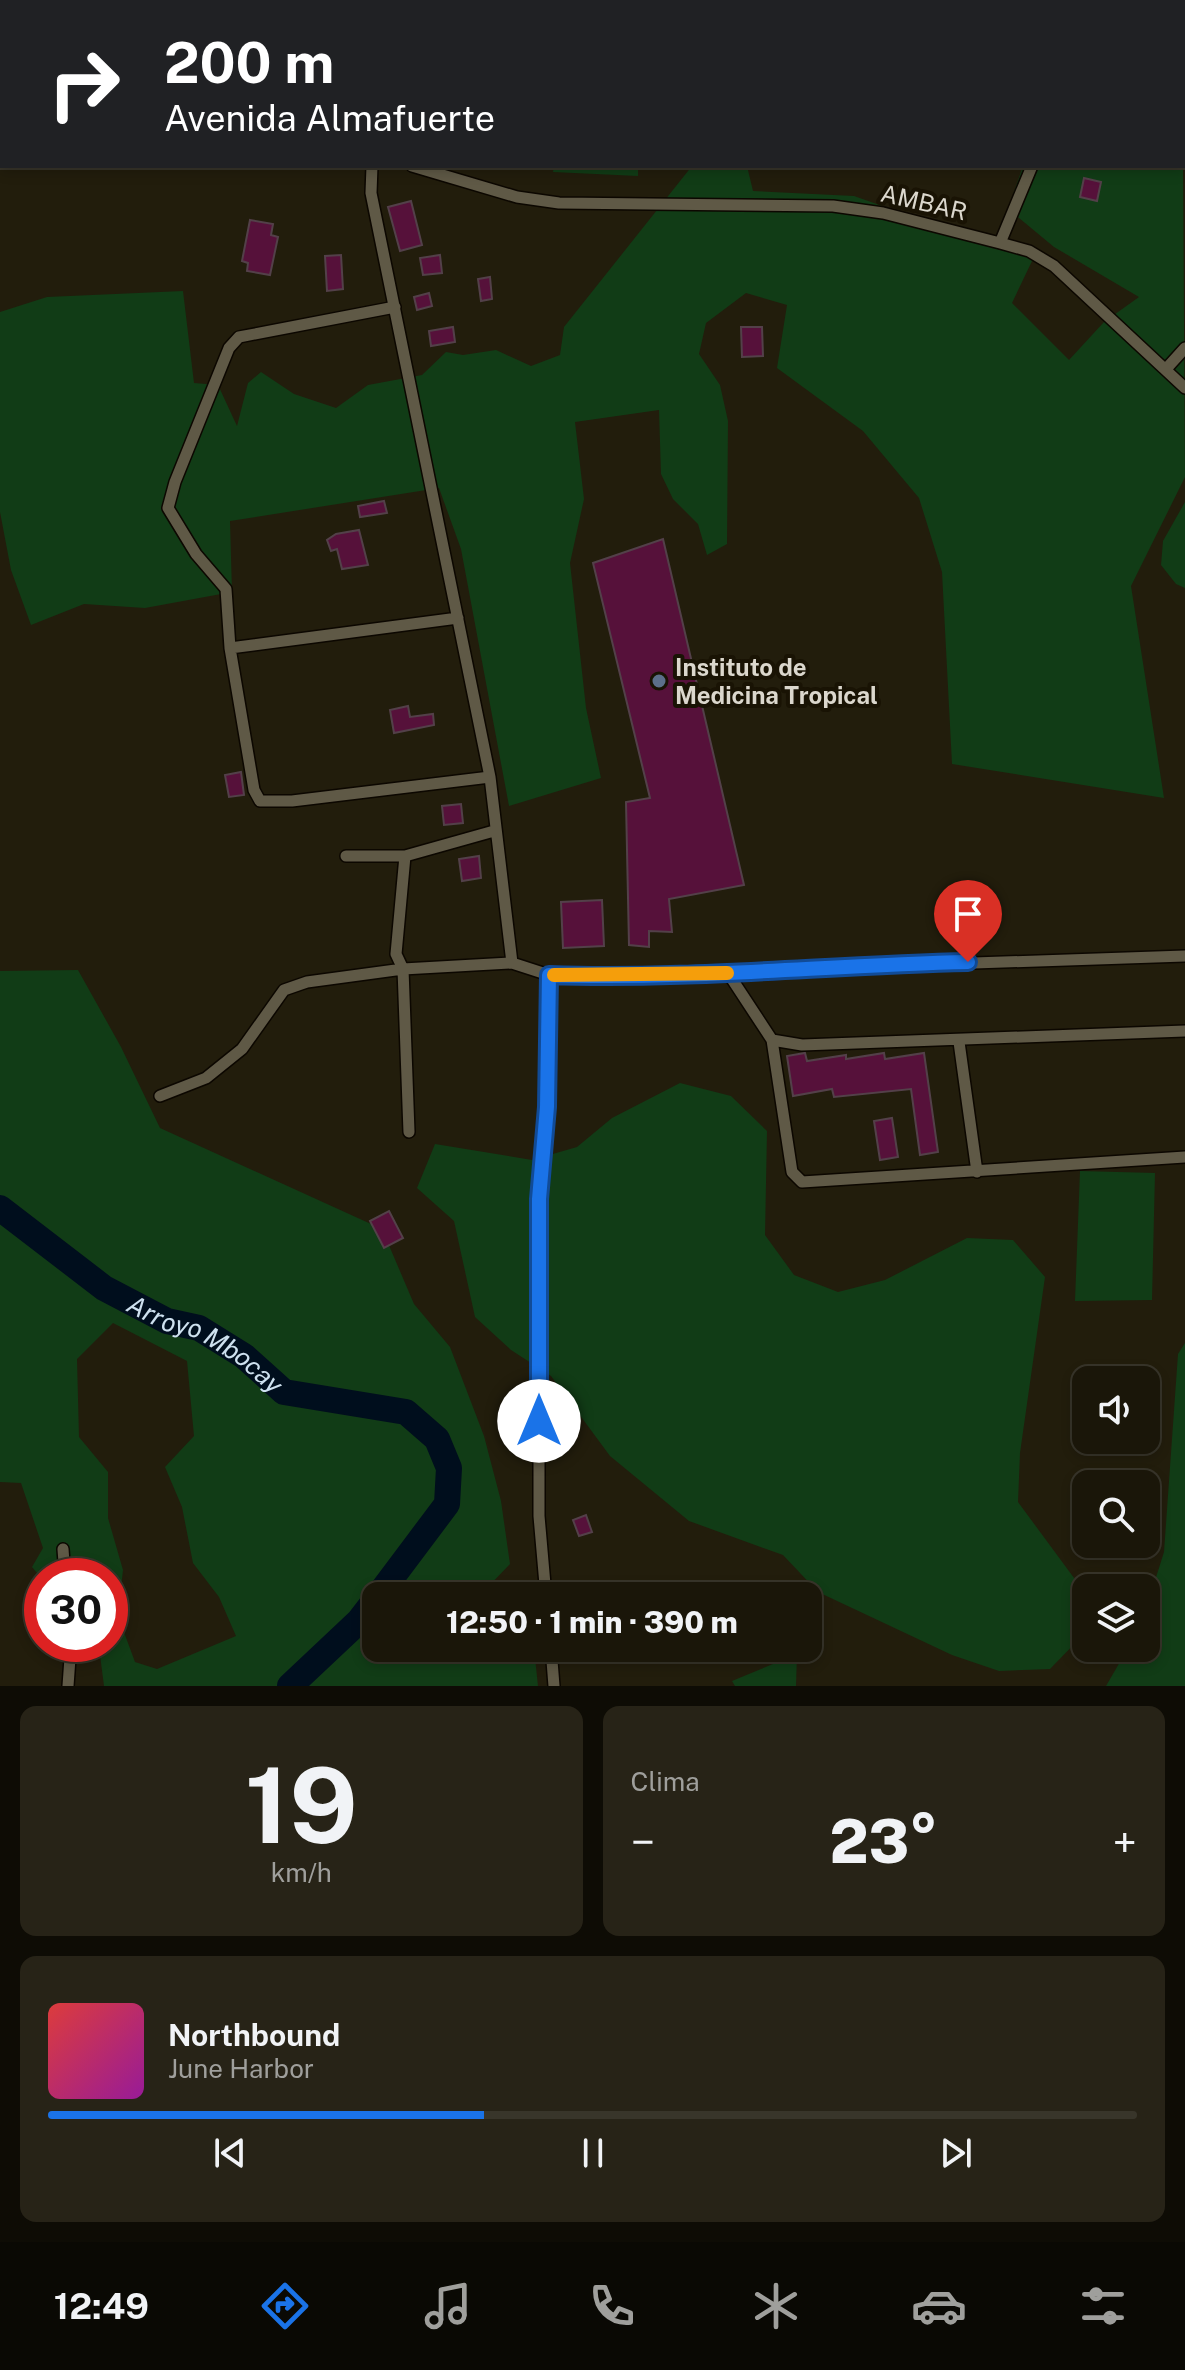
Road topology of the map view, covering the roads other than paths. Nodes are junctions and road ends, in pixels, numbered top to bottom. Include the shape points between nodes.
1 (372, 168) edge
2 (419, 168) edge
3 (1031, 168) edge
4 (1000, 243) junction
5 (395, 307) junction
6 (1185, 348) edge
7 (1166, 369) junction
8 (1185, 388) edge
9 (458, 618) junction
10 (230, 648) junction
11 (490, 777) junction
12 (494, 831) junction
13 (346, 856) dead end
14 (405, 856) junction
15 (1185, 956) edge
16 (512, 963) junction
17 (403, 969) junction
18 (728, 973) junction
19 (549, 975) junction
20 (1185, 1031) edge
21 (772, 1040) junction
22 (959, 1042) junction
23 (160, 1096) dead end
24 (409, 1132) dead end
25 (1185, 1157) edge
26 (977, 1172) junction
27 (63, 1549) dead end
28 (64, 1558) edge
29 (545, 1582) edge
30 (70, 1662) edge
31 (552, 1662) edge
32 (68, 1686) edge
33 (554, 1686) edge

1 - 5 street via 371,193
2 - 4 street, AMBAR via 545,201 833,206
3 - 4 street
4 - 7 street, AMBAR via 1029,251 1054,266
5 - 9 street
5 - 10 street via 239,337 229,348 168,508 196,554 226,589
6 - 7 street
7 - 8 street, AMBAR
9 - 10 street
9 - 11 street
10 - 11 street via 260,801
11 - 12 street
12 - 14 street
12 - 16 street
13 - 14 street
14 - 17 street via 396,954
15 - 18 street
16 - 17 street
16 - 19 street
17 - 23 street via 284,990 242,1049 206,1078
17 - 24 street
18 - 19 street
18 - 21 street
19 - 29 street via 539,1199 539,1516
20 - 22 street
21 - 22 street via 802,1045
21 - 26 street via 792,1172 802,1182
22 - 26 street
25 - 26 street
27 - 28 street
30 - 32 street
31 - 33 street

